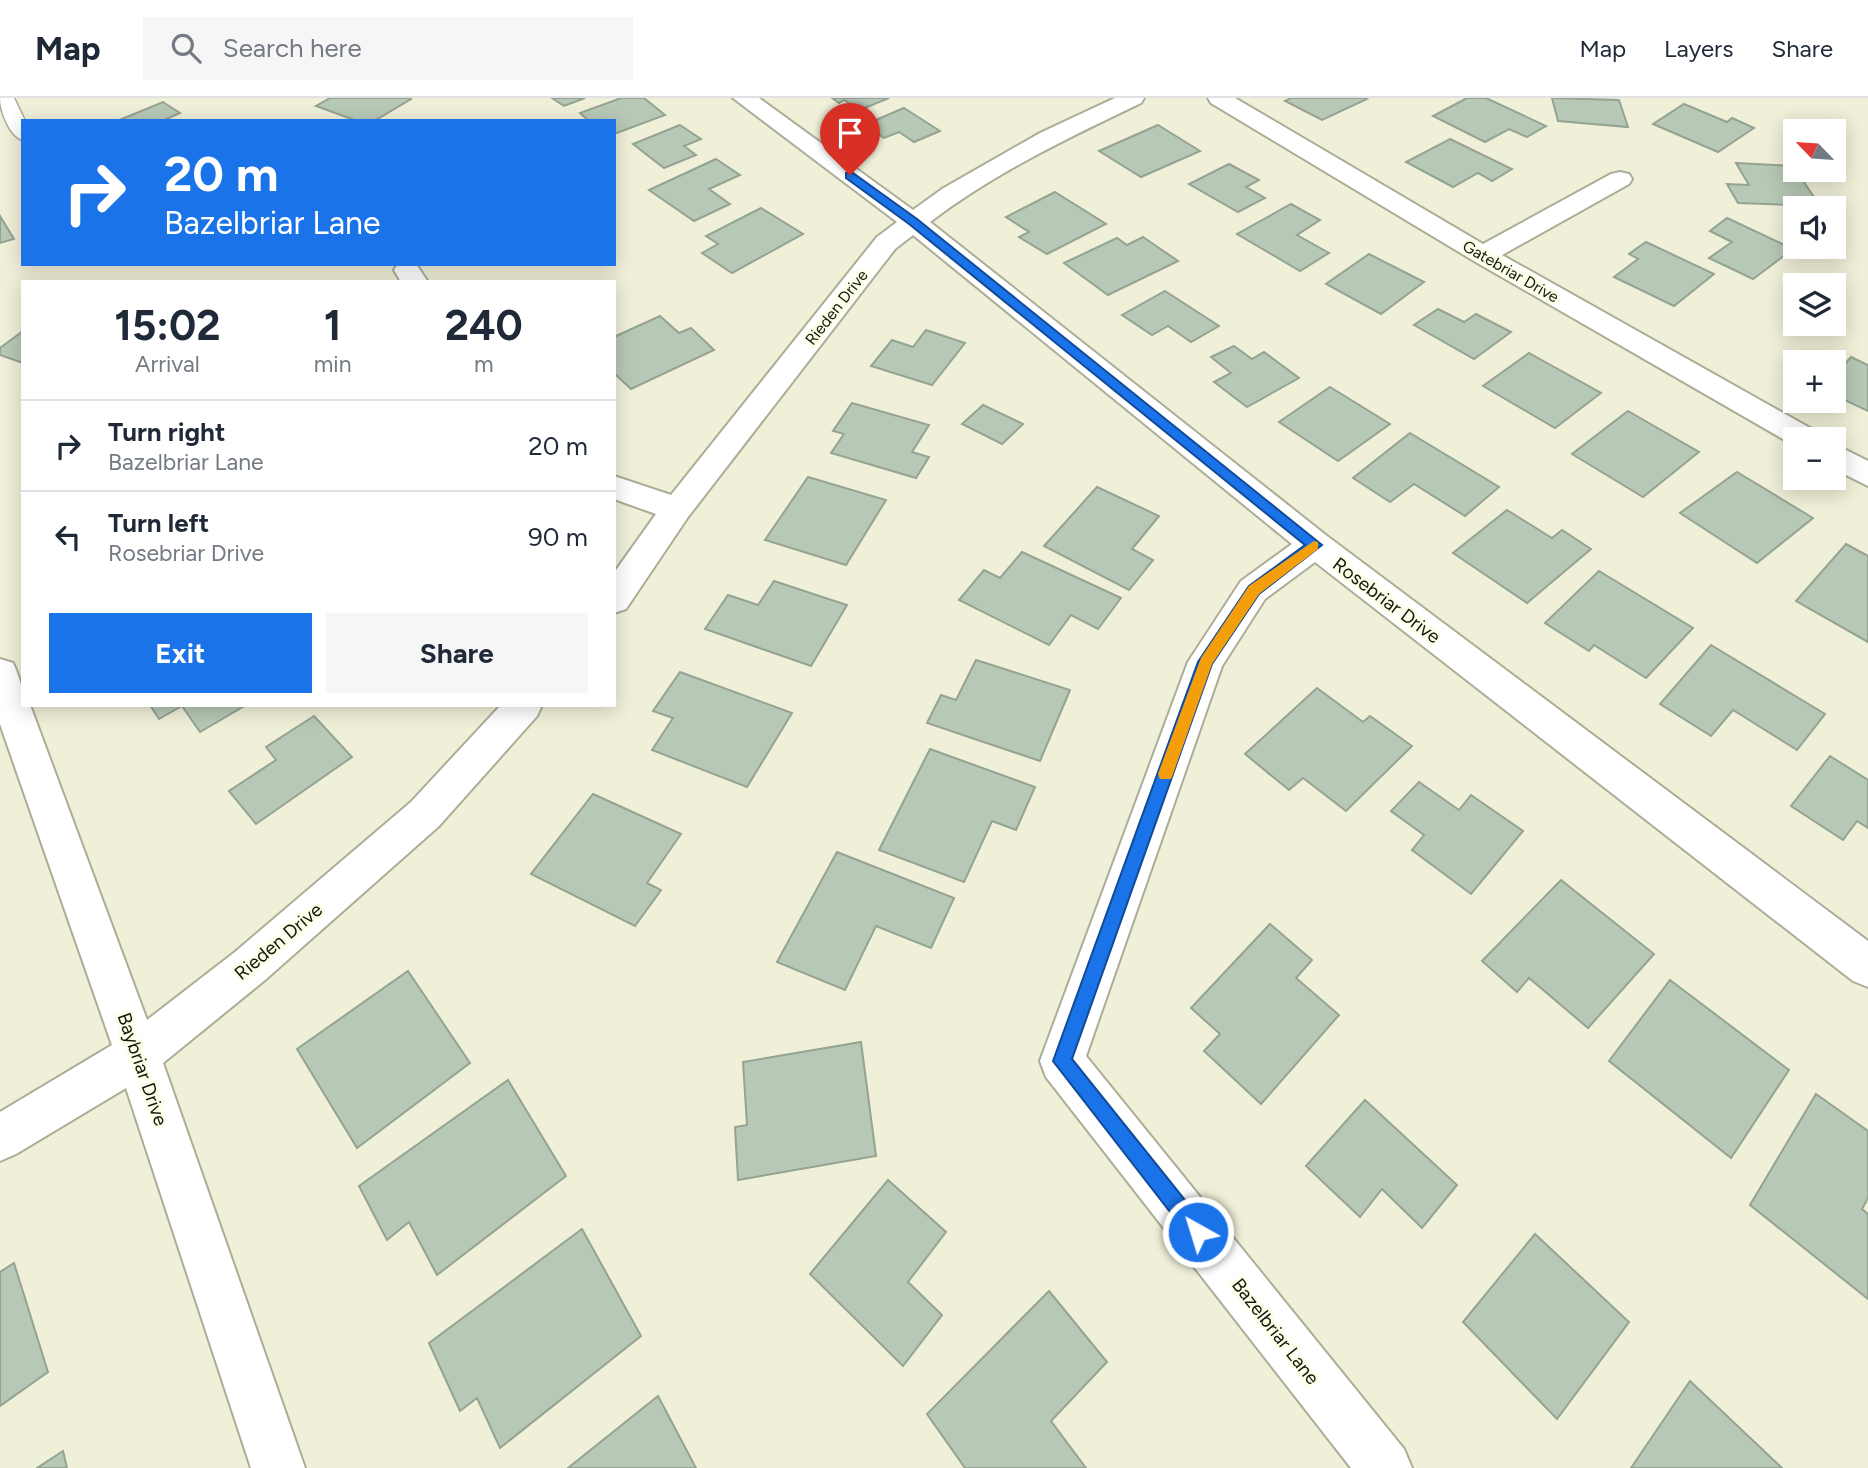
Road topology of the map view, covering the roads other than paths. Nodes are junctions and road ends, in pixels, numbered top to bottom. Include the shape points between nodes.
1 (5, 98) edge
2 (744, 98) edge
3 (1133, 98) edge
4 (1219, 98) edge
5 (21, 131) edge
6 (1620, 179) dead end
7 (913, 222) junction
8 (1483, 255) junction
9 (1785, 427) edge
10 (1846, 462) edge
11 (1868, 475) edge
12 (616, 488) edge
13 (677, 509) junction
14 (1315, 545) junction
15 (616, 597) edge
16 (0, 673) edge
17 (522, 707) edge
18 (1868, 967) edge
19 (138, 1055) junction
20 (0, 1138) edge
21 (278, 1468) edge
22 (1385, 1468) edge

1 - 5 lane
2 - 7 street, Rosebriar Drive
3 - 7 street, Rieden Drive via 1048,138 951,194
4 - 8 street, Gatebriar Drive
6 - 8 street
7 - 13 street, Rieden Drive via 886,243
7 - 14 street, Rosebriar Drive
8 - 9 street, Gatebriar Drive
10 - 11 street
12 - 13 street
13 - 15 street, Rieden Drive
14 - 18 street, Rosebriar Drive
14 - 22 street, Bazelbriar Lane via 1254,590 1206,662 1062,1061
16 - 19 street, Baybriar Drive
17 - 19 street, Rieden Drive via 425,814 250,966
19 - 20 street, Rieden Drive
19 - 21 street, Baybriar Drive

